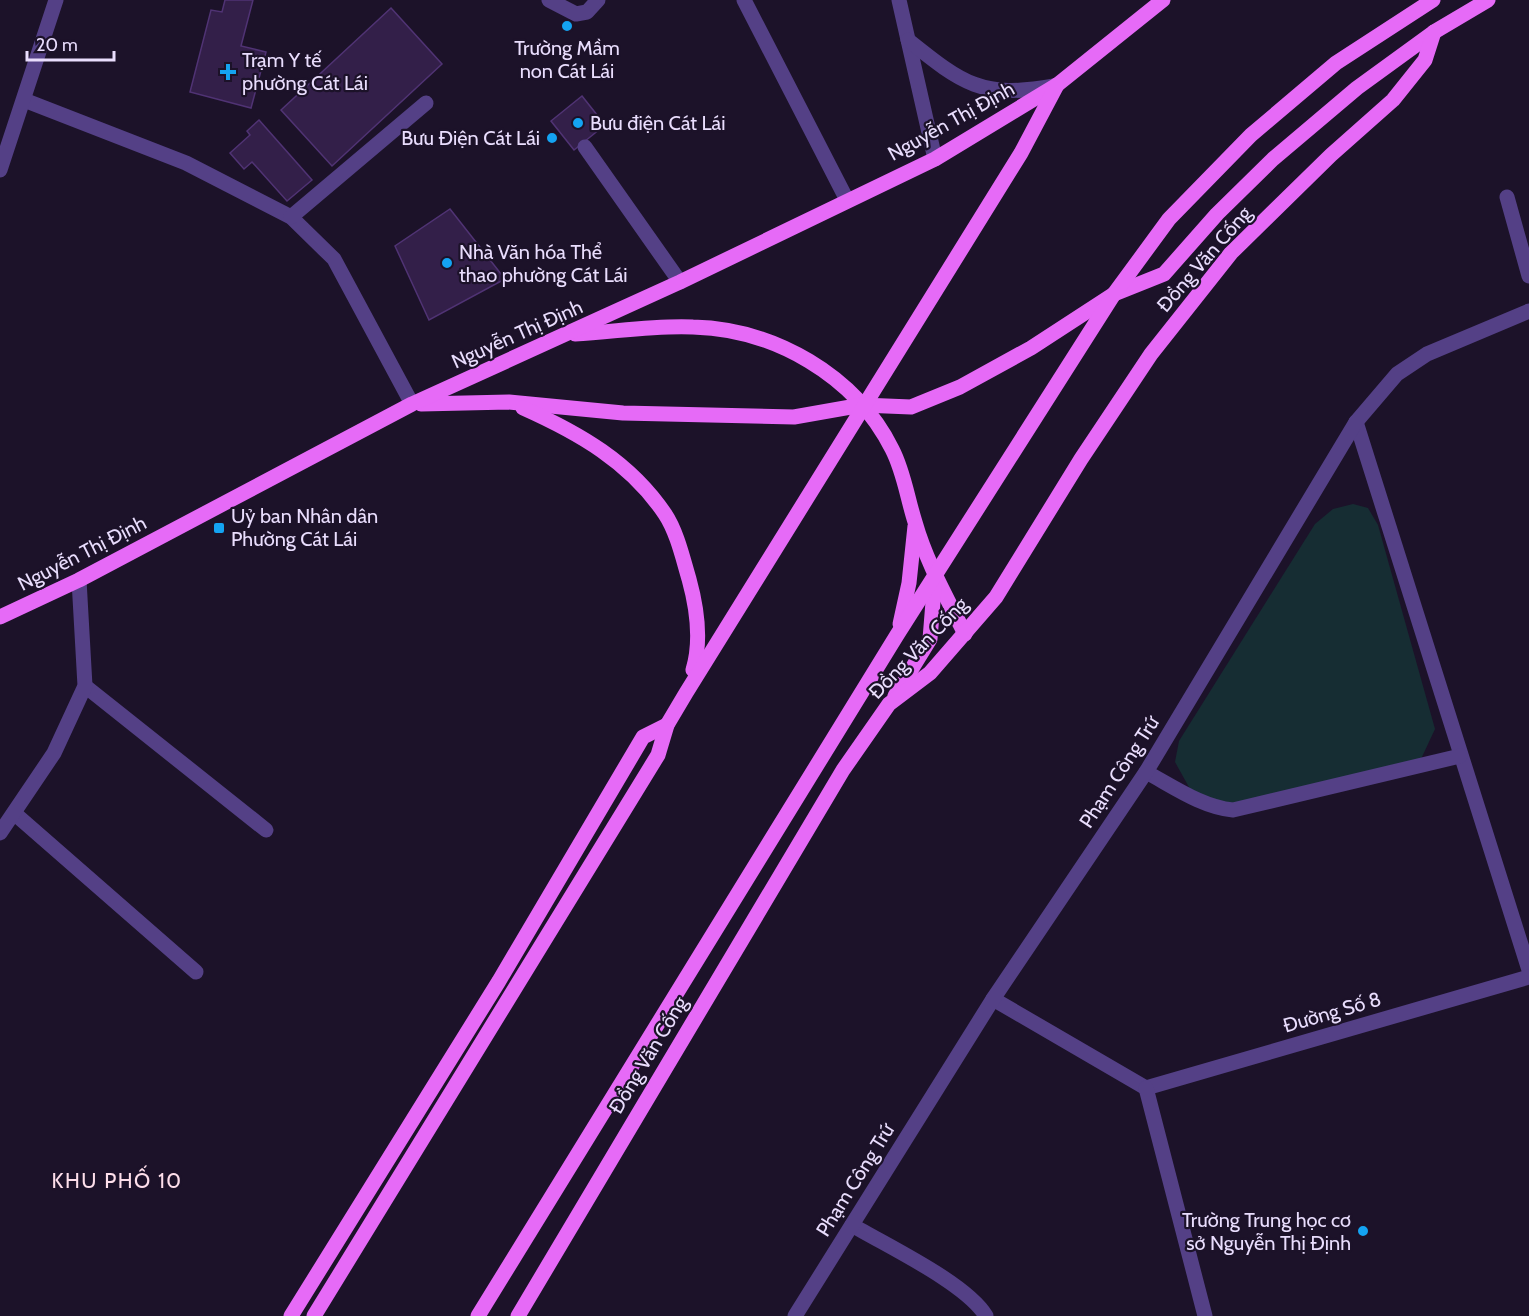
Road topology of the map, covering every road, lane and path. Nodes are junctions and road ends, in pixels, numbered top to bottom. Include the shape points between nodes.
1 (56, 0) edge
2 (549, 0) edge
3 (598, 0) edge
4 (744, 0) edge
5 (899, 0) edge
6 (1163, 0) edge
7 (1488, 0) edge
8 (1426, 4) edge
9 (1434, 32) junction
10 (908, 40) junction
11 (1057, 85) junction
12 (24, 100) junction
13 (426, 103) dead end
14 (585, 147) dead end
15 (935, 159) junction
16 (0, 171) edge
17 (1507, 197) dead end
18 (847, 200) junction
19 (291, 217) junction
20 (1529, 276) edge
21 (680, 282) junction
22 (1114, 294) junction
23 (1529, 311) edge
24 (566, 335) junction
25 (509, 402) junction
26 (412, 404) junction
27 (862, 405) junction
28 (1356, 422) junction
29 (915, 523) junction
30 (936, 574) junction
31 (80, 580) junction
32 (0, 617) edge
33 (965, 634) junction
34 (897, 635) junction
35 (85, 686) junction
36 (686, 693) junction
37 (889, 705) junction
38 (667, 725) junction
39 (1460, 756) junction
40 (821, 758) junction
41 (843, 770) junction
42 (1146, 772) junction
43 (14, 813) junction
44 (266, 830) dead end
45 (0, 833) edge
46 (1529, 970) edge
47 (196, 972) dead end
48 (1529, 977) edge
49 (993, 999) junction
50 (1146, 1088) junction
51 (852, 1225) junction
52 (291, 1316) edge
53 (314, 1316) edge
54 (478, 1316) edge
55 (518, 1316) edge
56 (795, 1316) edge
57 (986, 1316) edge
58 (1205, 1316) edge

1 - 12 street
2 - 3 street via 576,14 587,12
4 - 18 street
5 - 10 street
6 - 11 main road, Nguyễn Thị Định
7 - 9 main road
8 - 9 main road
8 - 22 main road via 1336,63 1251,135 1169,219
9 - 22 main road via 1357,88 1273,159 1164,274
9 - 33 main road, Đồng Văn Cống via 1425,60 1393,100 1231,254 1151,354 996,597
10 - 11 street via 948,72 991,91 1019,92
10 - 15 street
11 - 15 main road, Nguyễn Thị Định
11 - 27 main road via 1021,153
12 - 16 street
12 - 19 street via 186,163
13 - 19 street
14 - 21 street
15 - 18 main road, Nguyễn Thị Định
17 - 20 street
18 - 21 main road, Nguyễn Thị Định
19 - 26 street via 334,259
21 - 24 main road, Nguyễn Thị Định
22 - 27 main road via 1031,348 960,387 911,407
22 - 30 main road, Đồng Văn Cống
23 - 28 street, Phạm Công Trứ via 1427,354 1397,374
24 - 26 main road, Nguyễn Thị Định
24 - 27 main road via 693,327 737,333 792,350 831,374
25 - 26 main road
25 - 27 main road via 623,412 794,417
25 - 36 main road via 567,427 603,450 634,476 667,515 695,600 699,650
26 - 31 main road, Nguyễn Thị Định
27 - 29 main road via 892,448
27 - 36 main road
28 - 39 street
28 - 42 street, Phạm Công Trứ
29 - 30 main road
29 - 34 main road via 909,583
30 - 33 main road
30 - 34 main road, Đồng Văn Cống
30 - 37 main road via 930,639
31 - 32 main road, Nguyễn Thị Định
31 - 35 street
33 - 37 main road, Đồng Văn Cống via 930,673
34 - 40 main road, Đồng Văn Cống
35 - 43 street via 54,753
35 - 44 street
36 - 38 main road
37 - 41 main road, Đồng Văn Cống
38 - 52 main road via 643,737 499,981
38 - 53 main road via 658,755
39 - 42 street via 1233,810 1202,802
39 - 46 street
40 - 41 main road
40 - 54 main road, Đồng Văn Cống
41 - 55 main road, Đồng Văn Cống
42 - 49 street, Phạm Công Trứ
43 - 45 street
43 - 47 street
48 - 50 street, Đường Số 8
49 - 50 street
49 - 51 street, Phạm Công Trứ
50 - 58 street
51 - 56 street, Phạm Công Trứ
51 - 57 street via 953,1285 979,1305

